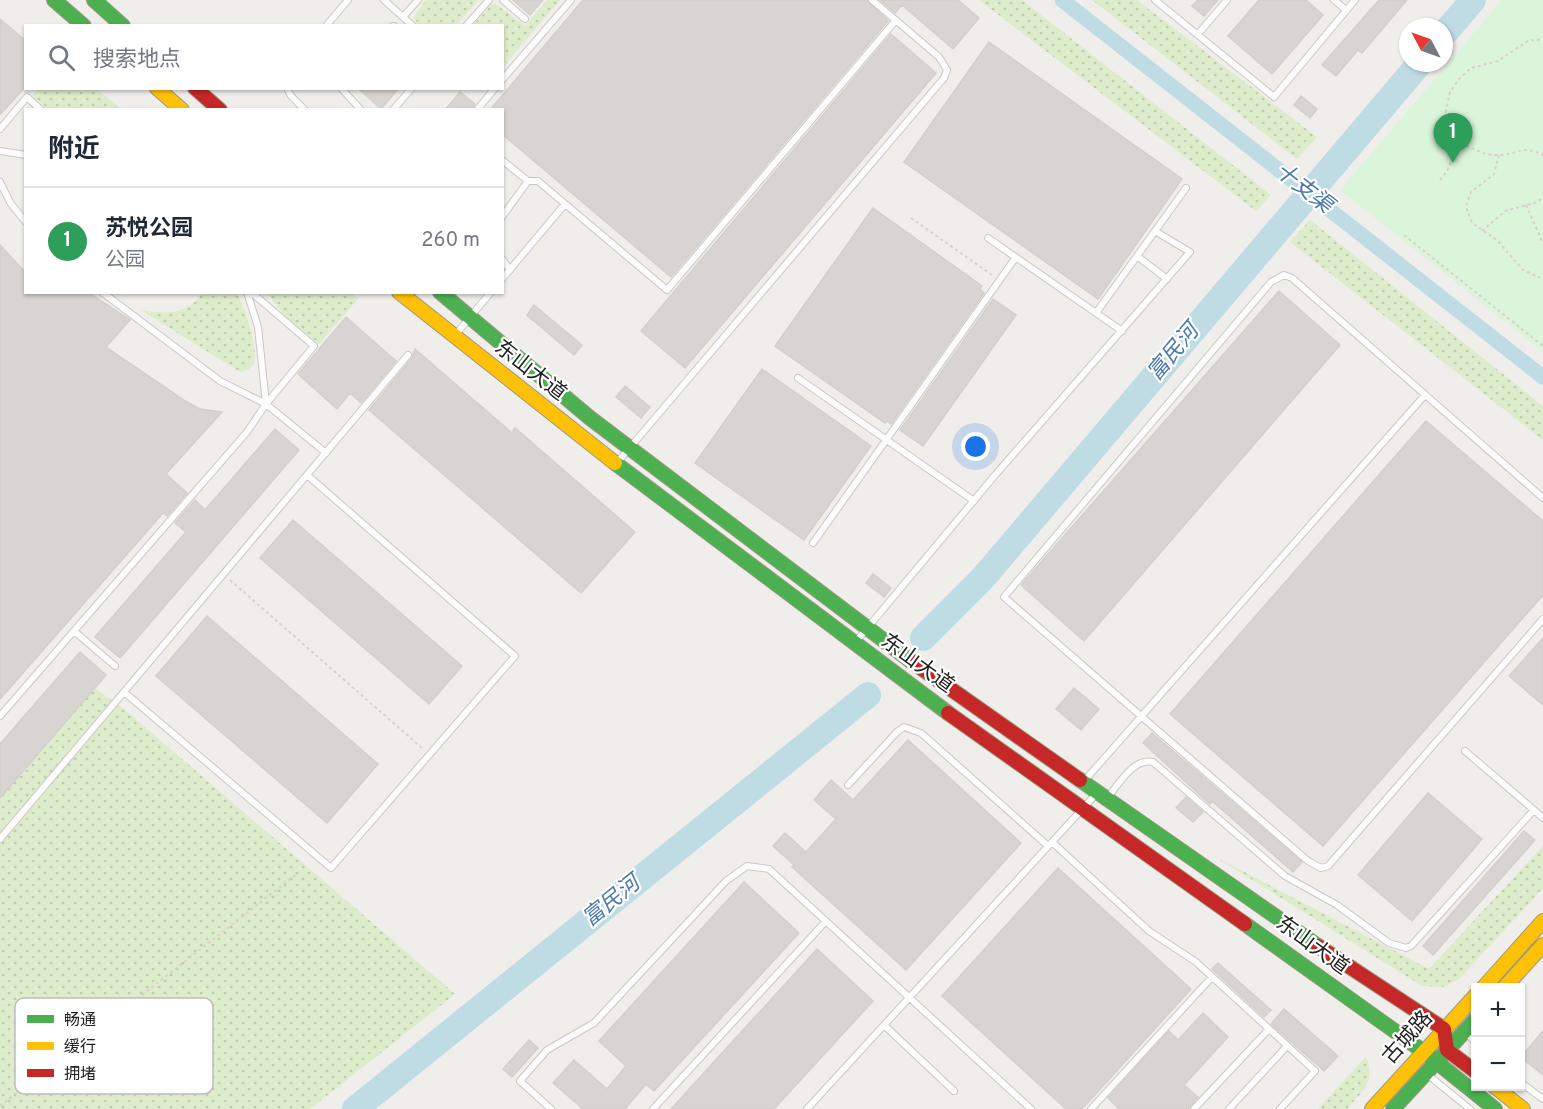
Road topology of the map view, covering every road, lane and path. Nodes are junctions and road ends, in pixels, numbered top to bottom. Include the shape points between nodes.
1 (54, 0) edge
2 (94, 0) edge
3 (348, 0) edge
4 (384, 0) edge
5 (418, 0) edge
6 (489, 0) edge
7 (503, 0) edge
8 (571, 0) edge
9 (872, 0) edge
10 (1155, 0) edge
11 (1227, 0) edge
12 (1334, 0) edge
13 (1355, 0) edge
14 (1346, 10) junction
15 (403, 16) junction
16 (525, 19) dead end
17 (896, 20) junction
18 (82, 24) edge
19 (121, 24) edge
20 (328, 24) edge
21 (411, 24) edge
22 (468, 24) edge
23 (1198, 34) junction
24 (1543, 39) edge
25 (504, 78) edge
26 (160, 90) edge
27 (197, 90) edge
28 (288, 90) edge
29 (343, 90) edge
30 (410, 90) edge
31 (493, 90) edge
32 (39, 108) edge
33 (180, 108) edge
34 (218, 108) edge
35 (303, 108) edge
36 (359, 108) edge
37 (395, 108) edge
38 (479, 108) edge
39 (0, 129) edge
40 (1449, 140) junction
41 (0, 152) edge
42 (24, 155) edge
43 (1499, 155) junction
44 (1543, 155) edge
45 (504, 162) edge
46 (1440, 180) dead end
47 (0, 182) edge
48 (528, 182) junction
49 (1186, 188) dead end
50 (1543, 197) edge
51 (565, 204) junction
52 (1526, 204) junction
53 (504, 214) edge
54 (911, 218) dead end
55 (24, 220) edge
56 (1155, 231) junction
57 (1482, 231) junction
58 (1404, 235) dead end
59 (988, 238) dead end
60 (1543, 243) edge
61 (1137, 256) junction
62 (1016, 257) junction
63 (504, 262) edge
64 (510, 270) junction
65 (504, 277) edge
66 (1167, 279) junction
67 (1543, 279) edge
68 (999, 280) junction
69 (105, 294) edge
70 (250, 294) edge
71 (251, 294) edge
72 (401, 294) edge
73 (442, 294) edge
74 (489, 294) edge
75 (1096, 313) junction
76 (470, 317) junction
77 (1122, 331) junction
78 (453, 337) junction
79 (1543, 346) edge
80 (408, 355) dead end
81 (798, 378) dead end
82 (1425, 395) junction
83 (266, 404) junction
84 (886, 440) junction
85 (630, 448) junction
86 (326, 453) junction
87 (616, 465) junction
88 (307, 475) junction
89 (1543, 498) edge
90 (974, 501) junction
91 (813, 543) dead end
92 (223, 574) junction
93 (1543, 619) edge
94 (867, 628) junction
95 (74, 631) junction
96 (854, 644) junction
97 (115, 666) dead end
98 (124, 692) junction
99 (0, 716) edge
100 (1140, 717) junction
101 (1465, 751) dead end
102 (429, 755) junction
103 (1083, 782) junction
104 (848, 785) dead end
105 (1102, 796) junction
106 (1083, 808) junction
107 (1534, 810) junction
108 (1543, 818) edge
109 (0, 839) edge
110 (1050, 844) junction
111 (298, 873) dead end
112 (826, 921) junction
113 (1543, 921) edge
114 (1543, 945) edge
115 (1212, 976) junction
116 (1487, 983) edge
117 (1508, 983) edge
118 (138, 998) edge
119 (909, 998) junction
120 (1471, 1000) edge
121 (1471, 1024) edge
122 (884, 1025) junction
123 (1448, 1025) junction
124 (1269, 1029) junction
125 (1464, 1032) junction
126 (1471, 1038) edge
127 (1287, 1046) junction
128 (1447, 1050) junction
129 (1424, 1052) junction
130 (1436, 1062) junction
131 (1413, 1064) junction
132 (1471, 1068) edge
133 (1425, 1074) junction
134 (1525, 1085) edge
135 (954, 1091) dead end
136 (1500, 1091) edge
137 (15, 1094) edge
138 (1543, 1100) edge
139 (0, 1106) edge
140 (551, 1109) edge
141 (652, 1109) edge
142 (807, 1109) edge
143 (1031, 1109) edge
144 (1091, 1109) edge
145 (1194, 1109) edge
146 (1229, 1109) edge
147 (1280, 1109) edge
148 (1372, 1109) edge
149 (1393, 1109) edge
150 (1470, 1109) edge
151 (1495, 1109) edge
152 (1523, 1109) edge

1 - 18 main road
2 - 19 main road
3 - 20 lane
4 - 15 lane
5 - 15 lane
6 - 22 lane
7 - 16 lane
8 - 25 lane
9 - 17 lane
10 - 23 lane
11 - 23 lane
12 - 14 lane
13 - 14 lane
14 - 23 lane via 1274,97
15 - 21 lane
17 - 51 lane via 667,290
17 - 85 lane via 939,57 947,70 944,78
24 - 40 path via 1528,41 1498,61 1471,69 1459,79 1446,106 1444,120
26 - 33 main road
27 - 34 main road
28 - 35 lane
29 - 36 lane
30 - 37 lane
31 - 38 lane
32 - 39 lane via 27,97
40 - 43 path via 1484,154
40 - 46 path via 1452,156
41 - 42 lane
43 - 44 path via 1519,148
43 - 57 path via 1494,174 1471,192 1466,207 1472,223
45 - 48 lane
47 - 55 lane
48 - 51 lane via 538,181
48 - 53 lane
49 - 56 lane
50 - 52 path
51 - 64 lane
52 - 57 path via 1504,211
52 - 60 path
54 - 68 path
56 - 61 lane
56 - 66 lane via 1190,252
57 - 67 path via 1497,240 1522,270
58 - 79 path
59 - 62 lane
61 - 66 lane
61 - 75 lane
62 - 68 lane
62 - 75 lane
63 - 64 lane
64 - 65 lane
66 - 77 lane
68 - 84 lane
69 - 83 lane via 220,381
70 - 83 lane via 258,327
71 - 83 lane via 314,346
72 - 78 main road, 东山大道
73 - 76 main road, 东山大道
74 - 76 lane
75 - 77 lane
76 - 78 lane
76 - 85 main road, 东山大道
77 - 90 lane
78 - 87 main road, 东山大道
80 - 86 lane
81 - 84 lane
82 - 89 lane
82 - 100 lane
82 - 100 lane via 1292,278 1284,275 1271,282 1004,597
83 - 86 lane
83 - 95 lane via 247,432
84 - 90 lane
84 - 91 lane
85 - 87 lane
85 - 94 main road, 东山大道
86 - 88 lane
87 - 96 main road, 东山大道
88 - 92 lane
88 - 102 lane via 515,656
90 - 94 lane
92 - 98 lane
92 - 102 path
93 - 100 lane via 1328,866 1321,868
94 - 96 lane
94 - 103 main road, 东山大道
95 - 97 lane
95 - 99 lane
96 - 106 main road, 东山大道
98 - 102 lane via 331,868
98 - 109 lane
100 - 103 lane
101 - 107 lane
103 - 105 main road, 东山大道
104 - 110 lane via 897,732 904,727 912,728
105 - 106 lane
105 - 107 lane via 1137,763 1153,762 1285,876 1337,905 1389,943 1406,948
105 - 123 main road, 东山大道 via 1306,938
106 - 110 lane
106 - 129 main road, 东山大道
107 - 108 lane
110 - 115 lane via 1149,931
110 - 119 lane
111 - 118 path
112 - 119 lane
112 - 140 lane via 769,869 747,866 738,871 594,1023 547,1050 519,1080
112 - 141 lane
113 - 116 main road
114 - 117 main road
115 - 124 lane
115 - 144 lane
119 - 122 lane
119 - 143 lane
120 - 123 main road, 古城路
121 - 125 main road, 古城路
122 - 135 lane
122 - 142 lane
123 - 125 lane
123 - 128 main road
123 - 129 main road, 古城路
124 - 127 lane
124 - 145 lane
125 - 126 lane
125 - 128 main road, 古城路
127 - 146 lane
127 - 147 lane via 1315,1071
128 - 130 main road, 古城路
128 - 132 main road
129 - 130 main road, 东山大道
129 - 131 main road, 古城路
130 - 133 main road, 古城路
130 - 151 main road, 东山大道
131 - 133 lane
131 - 148 main road, 古城路
133 - 149 main road, 古城路
133 - 150 lane
134 - 138 lane
136 - 152 main road
137 - 139 path

